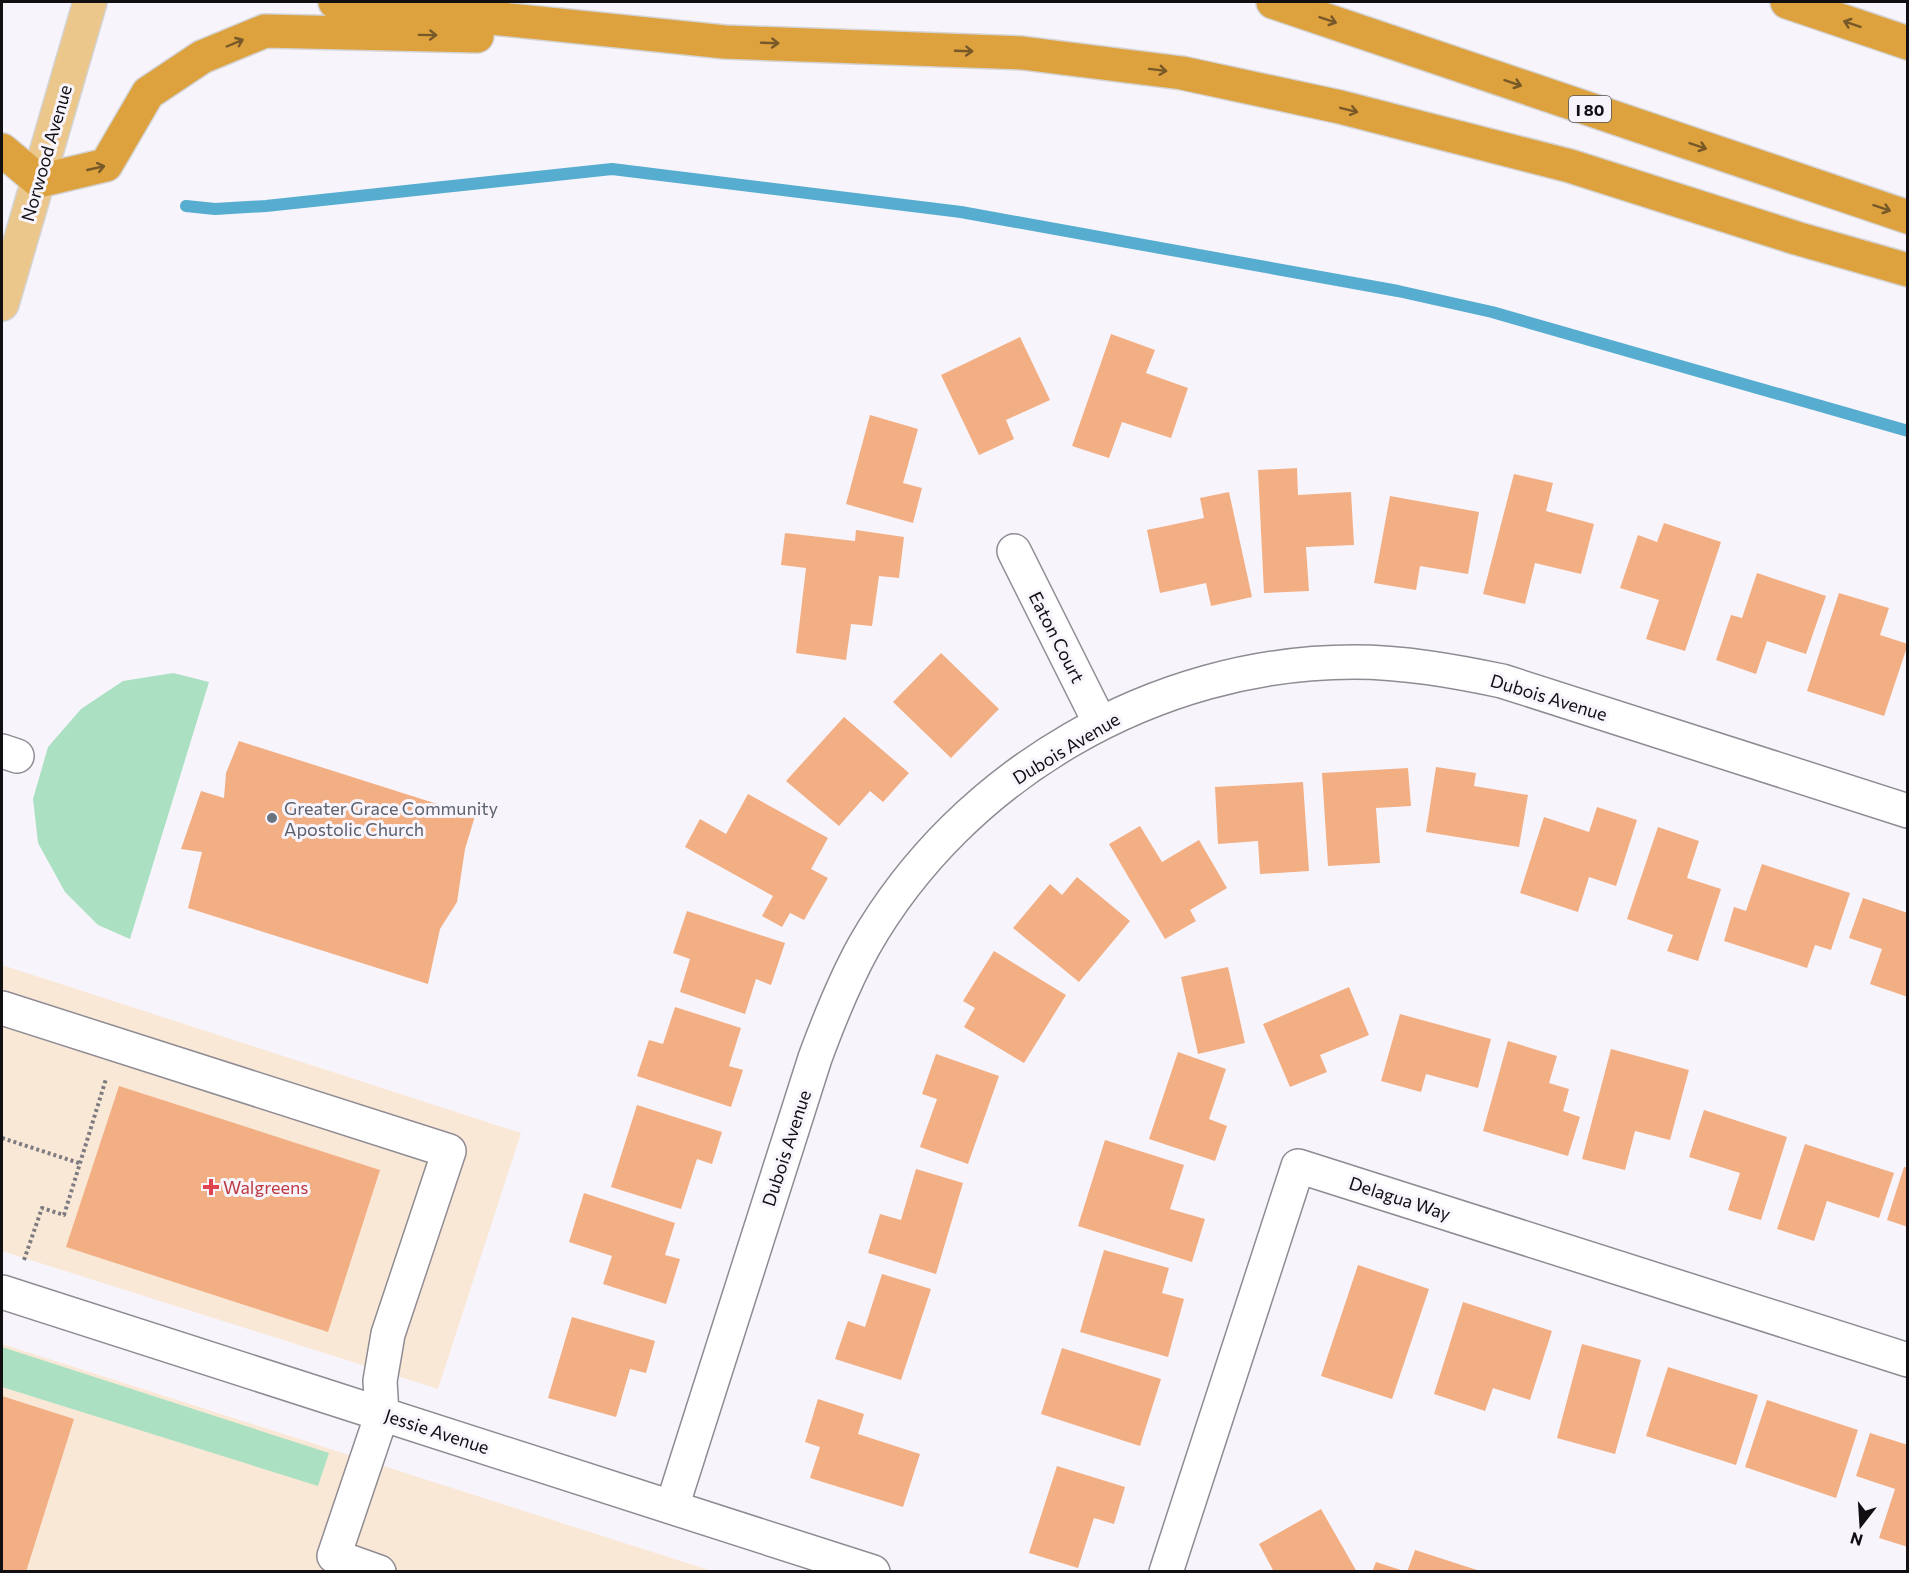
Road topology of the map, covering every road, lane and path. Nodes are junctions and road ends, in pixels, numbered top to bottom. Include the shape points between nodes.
1 (90, 2) edge
2 (335, 2) edge
3 (1273, 2) edge
4 (1787, 2) edge
5 (725, 42) junction
6 (1908, 43) edge
7 (2, 150) edge
8 (39, 181) junction
9 (1908, 217) edge
10 (1908, 270) edge
11 (2, 304) edge
12 (1014, 551) dead end
13 (1100, 723) junction
14 (1908, 811) edge
15 (2, 1008) edge
16 (106, 1076) dead end
17 (2, 1138) edge
18 (79, 1163) junction
19 (23, 1264) dead end
20 (2, 1292) edge
21 (1908, 1360) edge
22 (382, 1414) junction
23 (672, 1507) junction
24 (813, 1562) edge
25 (379, 1572) edge
26 (873, 1572) edge
27 (1166, 1572) edge

1 - 8 main road, Norwood Avenue
2 - 5 highway
3 -> 9 highway, I 80
6 -> 4 highway
8 -> 5 highway via 106,165 148,93 202,57 265,31
5 -> 10 highway via 1022,53 1182,73 1340,107 1570,166
7 - 8 highway
8 - 11 main road, Norwood Avenue
12 - 13 street, Eaton Court
13 - 14 street, Dubois Avenue via 1151,700 1208,682 1295,666 1355,662 1444,669 1502,681
13 - 23 street, Dubois Avenue via 1022,771 954,828 897,896 864,946 837,999 815,1058
15 - 22 street via 449,1151 388,1334 380,1381
16 - 18 path
17 - 18 path
18 - 19 path via 64,1215 42,1208
20 - 22 street, Jessie Avenue
21 - 27 street, Delagua Way via 1298,1166
22 - 23 street, Jessie Avenue
22 - 25 street via 334,1556
23 - 24 street, Jessie Avenue
24 - 26 street, Jessie Avenue

